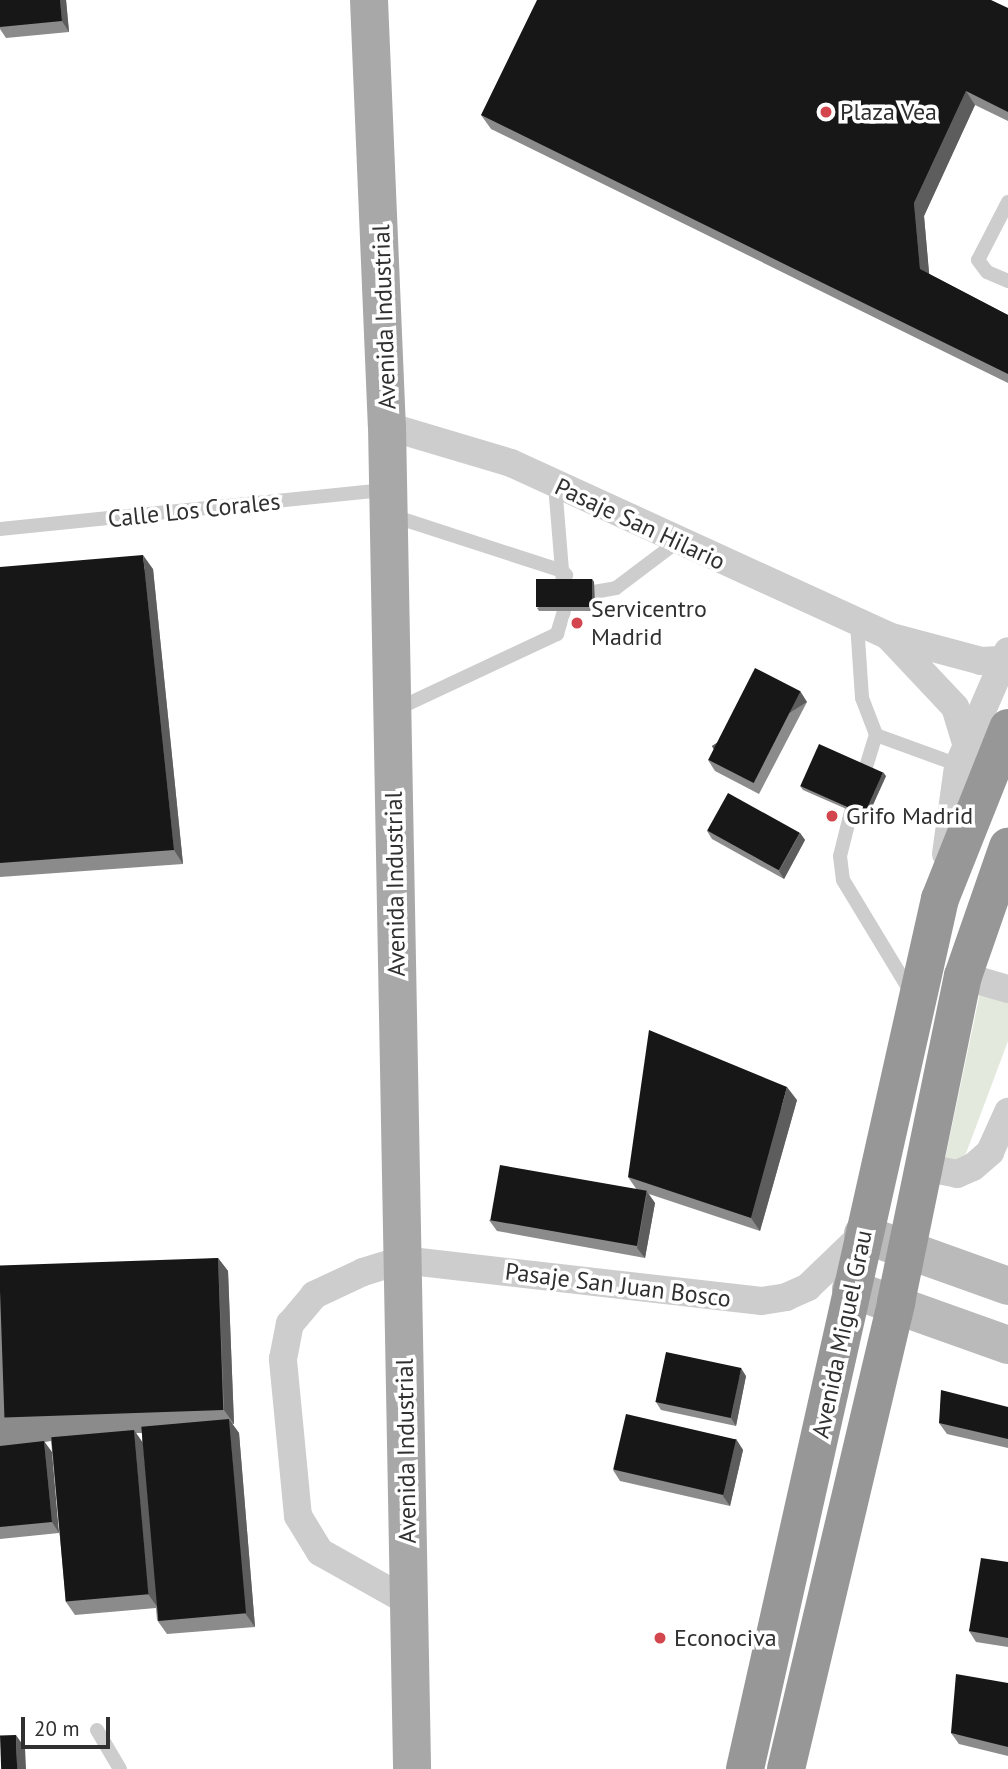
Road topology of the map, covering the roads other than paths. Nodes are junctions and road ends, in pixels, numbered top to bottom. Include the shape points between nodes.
1 (369, 0) edge
2 (1008, 202) edge
3 (1008, 281) edge
4 (387, 426) junction
5 (555, 485) junction
6 (388, 502) junction
7 (0, 529) edge
8 (677, 542) junction
9 (594, 592) edge
10 (564, 611) edge
11 (858, 624) junction
12 (888, 636) junction
13 (1006, 656) edge
14 (392, 711) junction
15 (1008, 728) edge
16 (876, 735) junction
17 (971, 759) junction
18 (866, 767) edge
19 (851, 812) edge
20 (1008, 847) edge
21 (963, 976) junction
22 (1008, 989) edge
23 (916, 1001) junction
24 (1008, 1112) edge
25 (922, 1167) junction
26 (863, 1234) junction
27 (907, 1247) junction
28 (402, 1260) junction
29 (837, 1279) junction
30 (1008, 1286) edge
31 (896, 1303) junction
32 (1008, 1345) edge
33 (409, 1602) junction
34 (97, 1730) dead end
35 (120, 1769) edge
36 (412, 1769) edge
37 (745, 1769) edge
38 (786, 1769) edge

1 - 4 main road, Avenida Industrial via 381,196
2 - 3 lane via 978,260 987,272
4 - 5 street, Pasaje San Hilario via 479,452
4 - 6 main road, Avenida Industrial
5 - 6 lane via 567,579
5 - 8 street, Pasaje San Hilario
6 - 7 lane, Calle Los Corales
6 - 14 main road, Avenida Industrial
8 - 9 lane via 616,588
8 - 11 street, Pasaje San Hilario
10 - 14 lane via 557,634
11 - 12 street, Pasaje San Hilario
11 - 16 lane via 862,698
12 - 13 street, Pasaje San Hilario via 981,661
12 - 17 street, Pasaje San Hilario via 956,707
13 - 17 street, Avenida Miguel Grau
14 - 28 main road, Avenida Industrial
15 - 17 highway, Avenida Miguel Grau
16 - 17 lane
16 - 18 lane
17 - 23 highway, Avenida Miguel Grau
19 - 23 lane via 841,856 843,880
20 - 21 highway, Avenida Miguel Grau
21 - 22 street
21 - 25 highway, Avenida Miguel Grau
23 - 26 highway, Avenida Miguel Grau
24 - 25 street via 990,1152 973,1167 957,1174
25 - 27 highway, Avenida Miguel Grau
26 - 27 main road
26 - 29 highway, Avenida Miguel Grau
27 - 30 main road
27 - 31 highway, Avenida Miguel Grau
28 - 29 street, Pasaje San Juan Bosco via 762,1301
28 - 33 main road, Avenida Industrial
28 - 33 street via 363,1272 314,1296 290,1324 283,1359 298,1516 306,1536 342,1567
29 - 31 main road
29 - 37 highway, Avenida Miguel Grau
31 - 32 main road
31 - 38 highway, Avenida Miguel Grau
33 - 36 main road, Avenida Industrial
34 - 35 lane

